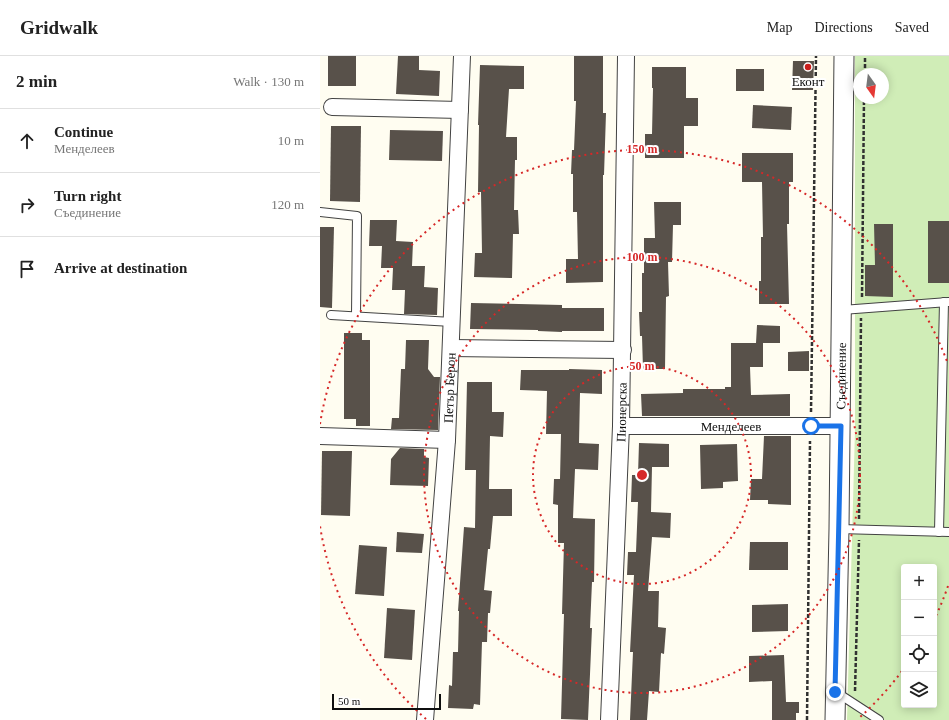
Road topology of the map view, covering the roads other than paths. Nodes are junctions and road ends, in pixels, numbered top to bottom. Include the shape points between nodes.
1 (462, 56) edge
2 (626, 56) edge
3 (844, 56) edge
4 (332, 107) dead end
5 (460, 110) junction
6 (320, 212) edge
7 (947, 302) edge
8 (842, 310) junction
9 (331, 315) dead end
10 (356, 316) junction
11 (452, 322) junction
12 (451, 348) junction
13 (623, 350) junction
14 (621, 426) junction
15 (841, 426) junction
16 (320, 436) edge
17 (447, 440) junction
18 (839, 529) junction
19 (939, 532) junction
20 (949, 532) edge
21 (835, 692) junction
22 (425, 720) edge
23 (609, 720) edge
24 (834, 720) edge
25 (879, 720) edge

1 - 5 street, Петър Берон
2 - 13 street, Пионерска
3 - 8 street, Съединение
4 - 5 street
5 - 11 street, Петър Берон
6 - 10 lane via 357,216
7 - 8 lane
7 - 19 lane
8 - 15 street, Съединение
9 - 10 lane
10 - 11 lane
11 - 12 street, Петър Берон
12 - 13 street
12 - 17 street, Петър Берон
13 - 14 street, Пионерска
14 - 15 street, Менделеев
14 - 23 street, Пионерска
15 - 18 street, Съединение
16 - 17 street
17 - 22 street, Петър Берон
18 - 19 lane
18 - 21 street, Съединение
19 - 20 lane
21 - 24 street, Съединение
21 - 25 lane

